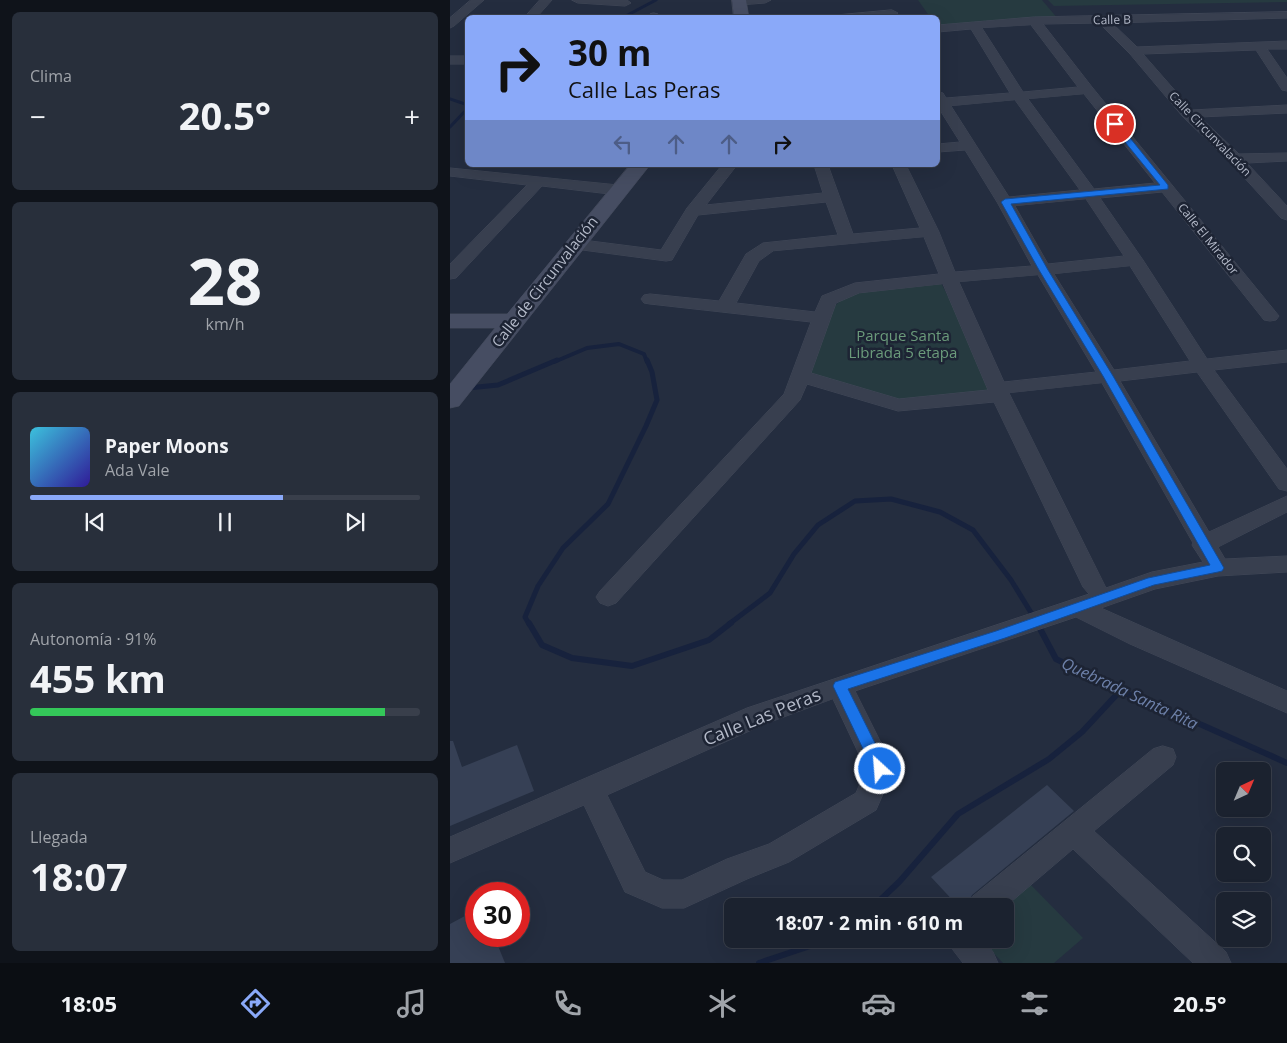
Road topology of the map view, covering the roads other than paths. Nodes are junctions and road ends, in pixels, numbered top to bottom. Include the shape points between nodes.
1 (478, 0) edge
2 (546, 0) edge
3 (578, 0) edge
4 (765, 0) edge
5 (884, 0) edge
6 (739, 1) edge
7 (625, 3) dead end
8 (532, 15) edge
9 (741, 15) edge
10 (893, 15) edge
11 (1287, 15) edge
12 (1103, 20) junction
13 (1034, 22) junction
14 (450, 24) edge
15 (974, 25) junction
16 (940, 28) edge
17 (1287, 45) edge
18 (1260, 46) junction
19 (1134, 50) junction
20 (450, 60) edge
21 (465, 60) edge
22 (1287, 87) edge
23 (1087, 90) junction
24 (1019, 96) junction
25 (940, 101) edge
26 (940, 102) edge
27 (1287, 108) edge
28 (1188, 114) junction
29 (969, 145) junction
30 (940, 148) edge
31 (1287, 157) edge
32 (1235, 159) junction
33 (639, 167) edge
34 (728, 167) edge
35 (822, 167) edge
36 (900, 167) edge
37 (450, 172) edge
38 (539, 180) junction
39 (1165, 187) junction
40 (618, 190) junction
41 (1090, 194) junction
42 (832, 197) junction
43 (1005, 202) junction
44 (693, 211) junction
45 (1286, 212) edge
46 (931, 232) junction
47 (847, 239) junction
48 (575, 244) junction
49 (1135, 260) junction
50 (1043, 270) junction
51 (450, 274) edge
52 (948, 278) junction
53 (650, 299) dead end
54 (725, 307) junction
55 (1270, 316) dead end
56 (821, 318) junction
57 (450, 321) edge
58 (514, 321) junction
59 (1287, 356) edge
60 (1202, 366) junction
61 (800, 376) junction
62 (1108, 376) junction
63 (999, 392) junction
64 (450, 400) edge
65 (1287, 484) edge
66 (1287, 504) edge
67 (1203, 545) junction
68 (1287, 564) edge
69 (1218, 568) junction
70 (1095, 586) dead end
71 (608, 596) dead end
72 (1071, 609) junction
73 (840, 686) junction
74 (1287, 702) edge
75 (1163, 757) dead end
76 (591, 790) junction
77 (1074, 831) junction
78 (450, 850) edge
79 (994, 898) edge
80 (971, 948) edge
81 (982, 963) edge
82 (1215, 963) edge

1 - 14 street
2 - 8 street
3 - 7 street
4 - 6 street
5 - 10 street
6 - 9 street
11 - 12 street, Calle B
12 - 13 street, Calle B
12 - 19 street, Calle Circunvalación
13 - 15 street, Calle B
13 - 23 street, Calle El Mirador
15 - 16 street, Calle B
15 - 24 street
17 - 18 street
18 - 19 street
18 - 22 street
19 - 28 street, Calle Circunvalación
20 - 21 street
23 - 24 street
23 - 39 street, Calle El Mirador
24 - 25 street
24 - 41 street
26 - 29 street
27 - 28 street
28 - 32 street, Calle Circunvalación
29 - 30 street
29 - 43 street
31 - 32 street
32 - 45 street, Calle Circunvalación
33 - 40 street, Calle de Circunvalación
34 - 44 street
35 - 42 street
36 - 46 street
37 - 38 street
38 - 40 street
38 - 51 street
39 - 41 street
39 - 55 street, Calle El Mirador
40 - 48 street, Calle de Circunvalación
41 - 43 street
41 - 49 street
42 - 44 street
42 - 47 street
43 - 50 street
44 - 48 street via 666,256
46 - 47 street
46 - 52 street
47 - 54 street via 769,246 752,258
48 - 58 street, Calle de Circunvalación
49 - 50 street
49 - 60 street
50 - 52 street
50 - 62 street
52 - 56 street via 855,288 828,300
52 - 63 street
53 - 54 street
54 - 56 street
56 - 61 street
57 - 58 street
58 - 64 street, Calle de Circunvalación
59 - 60 street
60 - 62 street
60 - 65 street
61 - 63 street via 898,406
61 - 71 street via 793,396 783,409
62 - 63 street
62 - 67 street
63 - 70 street
66 - 67 street
67 - 69 street
68 - 69 street, Calle Las Peras
69 - 72 street, Calle Las Peras via 1152,581
72 - 73 street, Calle Las Peras
72 - 74 street
73 - 76 street, Calle Las Peras via 756,716
73 - 76 street via 880,769 866,801 779,853 737,868 684,894 662,894 635,882
75 - 77 street
76 - 78 street, Calle Las Peras
77 - 79 street
77 - 82 street
80 - 81 street

